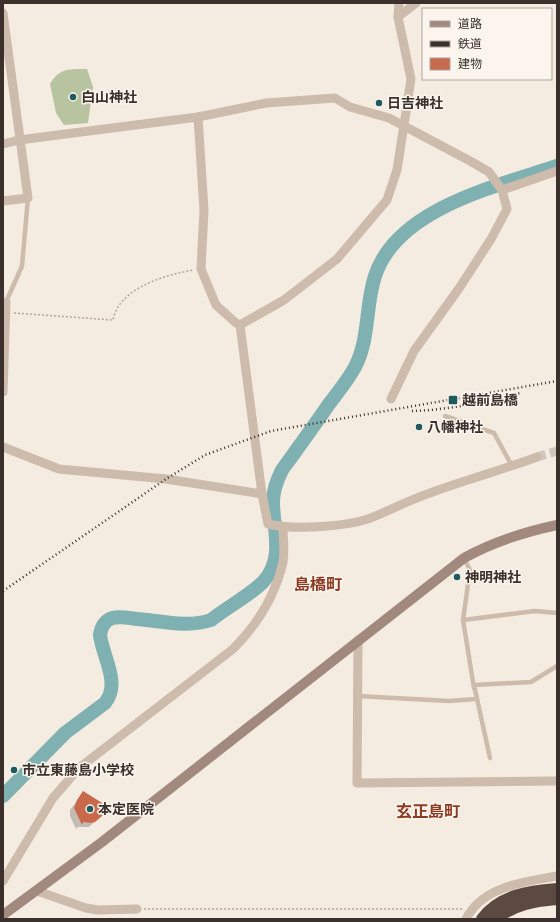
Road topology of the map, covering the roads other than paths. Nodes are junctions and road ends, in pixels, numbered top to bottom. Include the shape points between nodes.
1 (399, 3) edge
2 (416, 3) edge
3 (3, 13) edge
4 (398, 17) junction
5 (198, 118) junction
6 (404, 126) junction
7 (19, 140) junction
8 (3, 144) edge
9 (557, 171) edge
10 (500, 187) junction
11 (28, 198) junction
12 (3, 201) edge
13 (6, 302) joint
14 (240, 324) junction
15 (3, 392) edge
16 (391, 399) dead end
17 (445, 416) dead end
18 (3, 447) edge
19 (537, 457) tunnel mouth
20 (512, 466) junction
21 (262, 494) junction
22 (557, 525) edge
23 (278, 527) junction
24 (464, 558) junction
25 (557, 612) edge
26 (463, 620) junction
27 (358, 640) junction
28 (557, 666) edge
29 (474, 685) junction
30 (358, 696) junction
31 (476, 699) junction
32 (490, 758) dead end
33 (557, 781) edge
34 (557, 876) edge
35 (3, 881) edge
36 (557, 889) edge
37 (37, 891) junction
38 (557, 899) edge
39 (137, 910) road end
40 (4, 912) edge
41 (466, 919) edge
42 (482, 919) edge
43 (496, 919) edge

1 - 4 street
2 - 4 street
3 - 7 street
4 - 6 street via 411,79
5 - 6 street via 266,103 335,98 350,107 389,118
5 - 7 street
5 - 14 street via 204,210 201,269 216,304
6 - 10 street via 489,172
6 - 14 street via 392,189 381,209 337,259 284,300
7 - 8 street
7 - 11 street
9 - 10 street
10 - 16 street via 507,209 460,287 414,351
11 - 12 street
11 - 13 lane via 22,266
13 - 15 street
14 - 21 street
17 - 20 lane via 494,432
18 - 21 street via 59,469 166,479
19 - 20 street
20 - 23 street via 418,497 367,519
21 - 23 street via 268,524
22 - 24 street via 535,529 497,542
23 - 35 street via 283,560 272,596 248,633 221,658 79,768 53,798
24 - 26 lane via 470,570
24 - 27 street
25 - 26 lane via 536,611
26 - 29 lane
27 - 30 street
27 - 37 street
28 - 29 lane via 531,682
29 - 31 lane
30 - 31 lane via 449,701
30 - 33 street via 357,783
31 - 32 lane
34 - 41 street via 511,884 483,899 471,910
36 - 42 highway via 537,890 507,899 494,906
37 - 39 street via 86,908
37 - 40 street
38 - 43 highway via 540,900 513,907

